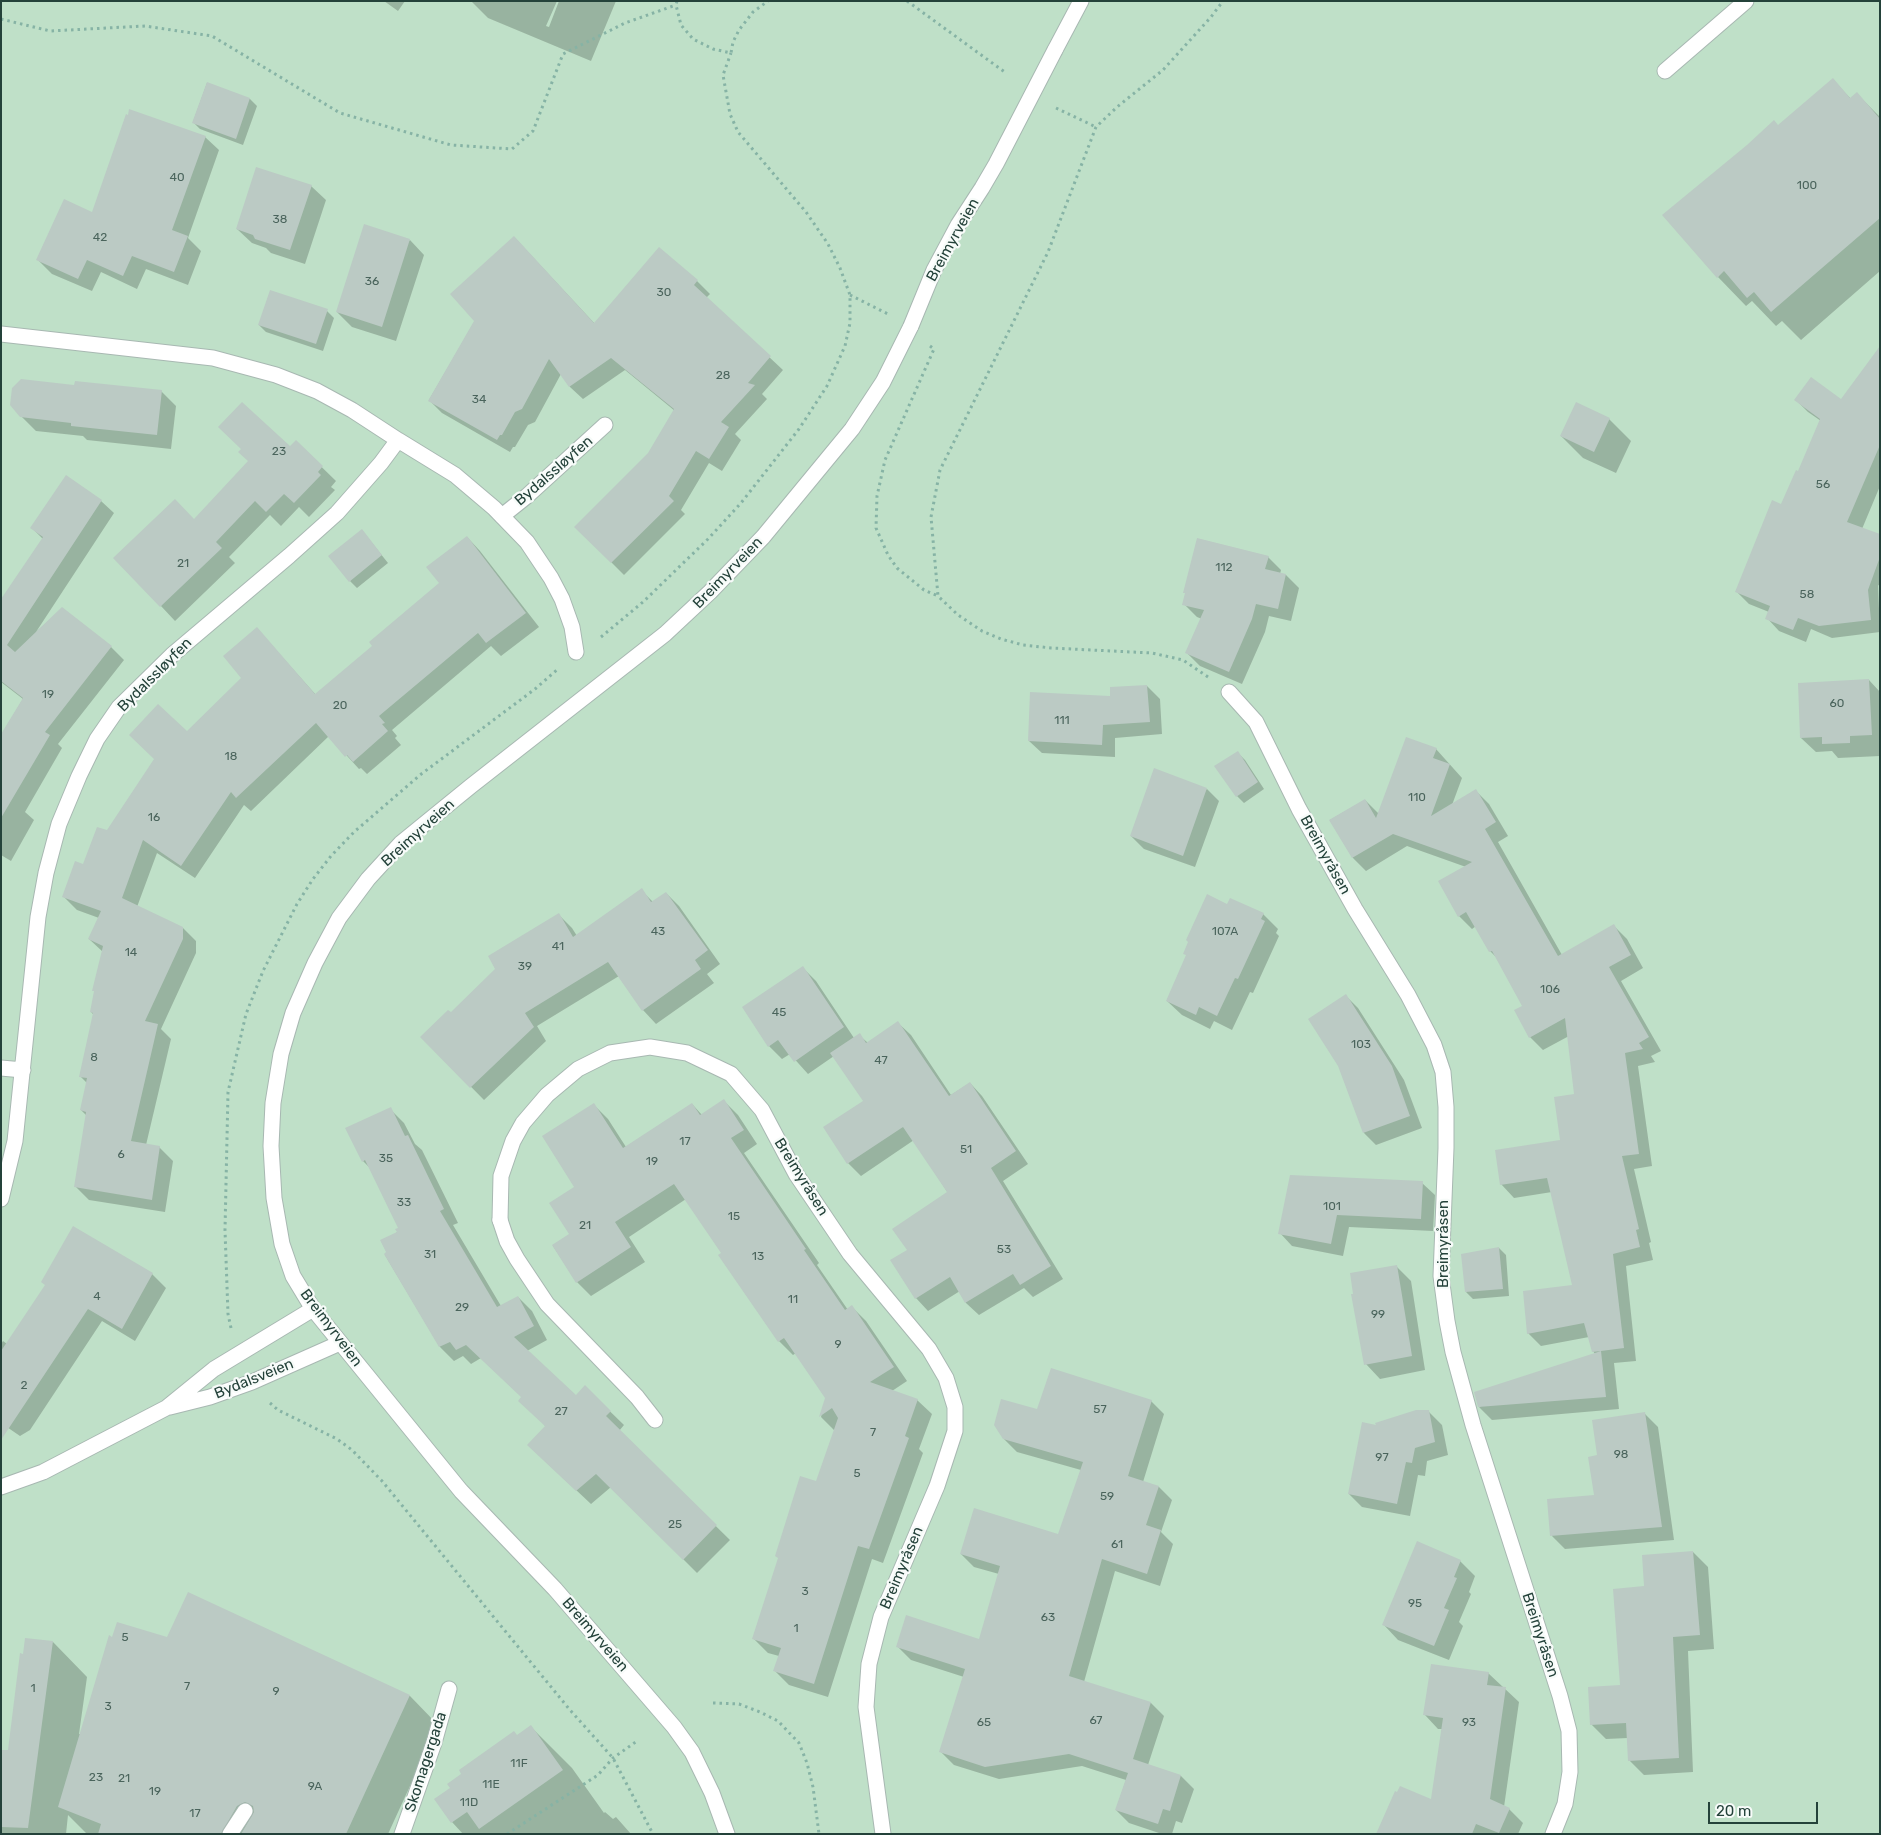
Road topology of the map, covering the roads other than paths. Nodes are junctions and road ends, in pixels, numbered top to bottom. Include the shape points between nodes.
1 (1081, 1) edge
2 (1746, 1) edge
3 (1665, 71) dead end
4 (1, 334) edge
5 (605, 425) dead end
6 (398, 440) junction
7 (502, 516) junction
8 (576, 652) dead end
9 (1229, 692) road end
10 (1, 1068) edge
11 (23, 1070) junction
12 (1, 1199) edge
13 (313, 1309) junction
14 (340, 1344) junction
15 (166, 1408) junction
16 (655, 1420) dead end
17 (1, 1487) edge
18 (449, 1689) dead end
19 (245, 1811) dead end
20 (230, 1834) edge
21 (402, 1834) edge
22 (727, 1834) edge
23 (883, 1834) edge
24 (1553, 1834) edge

1 - 13 street, Breimyrveien, bridge via 991,172 934,270 883,382 852,429 763,537 710,592 658,640 402,844 368,880 339,918 293,1013 273,1103 274,1198 282,1244 293,1276
2 - 3 street
4 - 6 street, Bydalssløyfen via 213,358 276,375 317,391
5 - 7 street, Bydalssløyfen
6 - 7 street, Bydalssløyfen via 455,475
6 - 11 street, Bydalssløyfen via 337,513 172,655 119,708 97,739 59,824 46,873 38,917
7 - 8 street, Bydalssløyfen via 527,542 552,578 572,627
9 - 24 street, Breimyråsen via 1256,722 1355,909 1408,995 1434,1045 1443,1072 1446,1148 1442,1276 1447,1321 1473,1425 1569,1731 1570,1772 1564,1804
10 - 11 street
11 - 12 street, Bydalssløyfen via 15,1141
13 - 14 street, Breimyrveien
13 - 15 street, Bydalsveien via 214,1369
14 - 15 street, Bydalsveien via 252,1382
14 - 22 street, Breimyrveien via 461,1490 581,1618 674,1727 692,1752
15 - 17 street, Bydalsveien via 43,1472
16 - 23 street, Breimyråsen via 547,1304 517,1259 500,1220 501,1176 513,1141 523,1123 547,1095 578,1069 610,1053 650,1047 687,1053 731,1074 762,1110 796,1174 850,1254 929,1349 946,1378 955,1407 955,1431 938,1486 881,1617 869,1664 866,1707
18 - 21 street, Skomagergada
19 - 20 street

